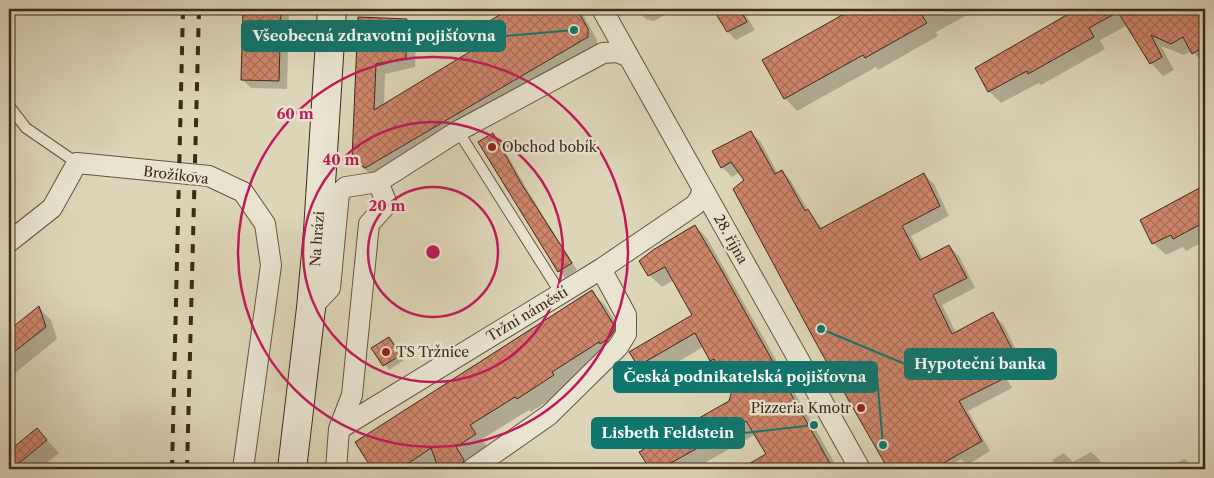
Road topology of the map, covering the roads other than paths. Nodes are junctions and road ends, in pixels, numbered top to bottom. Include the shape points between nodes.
1 (332, 9) edge
2 (602, 9) edge
3 (627, 56) junction
4 (9, 106) edge
5 (458, 131) junction
6 (77, 163) junction
7 (378, 182) junction
8 (702, 188) junction
9 (9, 242) edge
10 (601, 269) junction
11 (561, 294) junction
12 (311, 308) junction
13 (339, 429) junction
14 (243, 469) edge
15 (292, 469) edge
16 (336, 469) edge
17 (472, 469) edge
18 (860, 469) edge

1 - 12 main road, Na hrázi
2 - 3 street, 28. října
3 - 5 street via 617,52 603,53
3 - 8 street, 28. října
4 - 6 lane via 26,128
5 - 7 street
5 - 11 lane
6 - 9 street via 52,208
6 - 14 street, Brožíkova via 209,176 243,192 265,224 271,265
7 - 12 street via 346,187 339,193 330,288
7 - 13 street via 387,204 370,224 352,395
8 - 10 street, Tržní náměstí via 695,205
8 - 18 street, 28. října
10 - 11 street, Tržní náměstí
10 - 17 street via 626,315 626,334 618,347 550,415
11 - 13 street, Tržní náměstí
12 - 15 main road, Na hrázi
13 - 16 street

